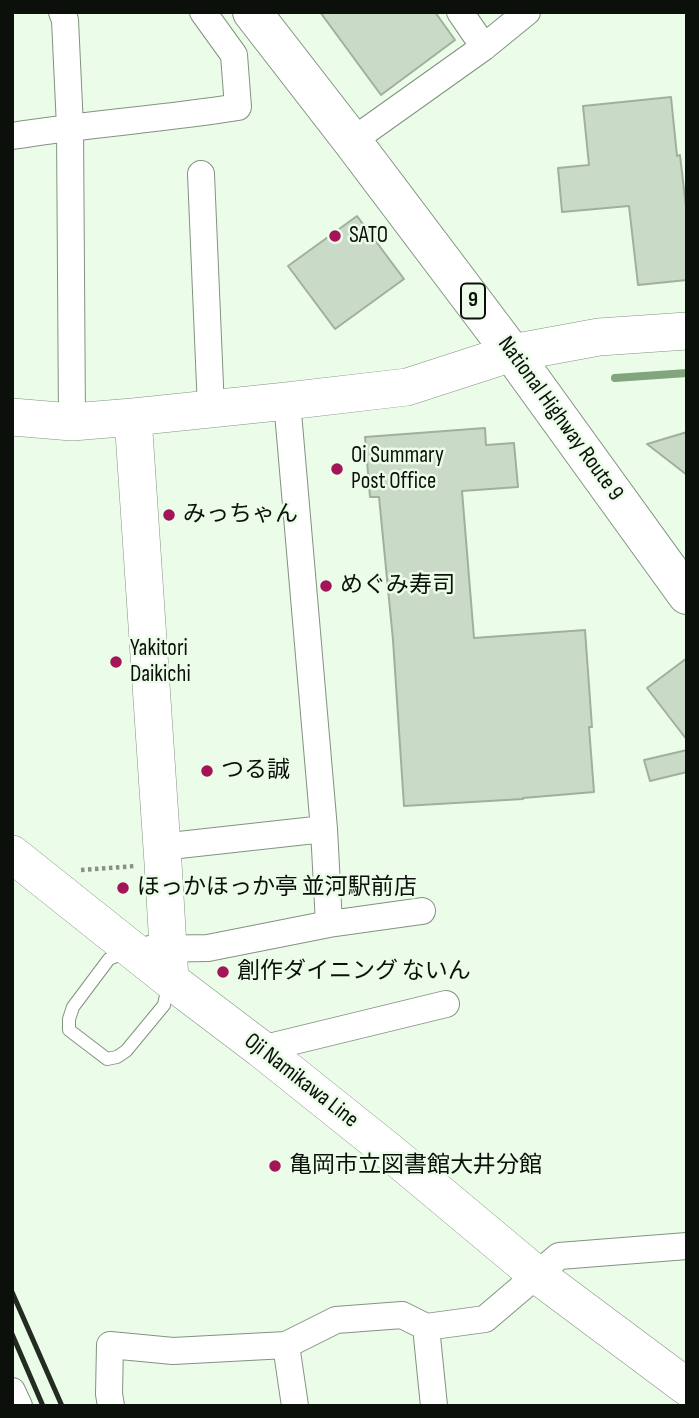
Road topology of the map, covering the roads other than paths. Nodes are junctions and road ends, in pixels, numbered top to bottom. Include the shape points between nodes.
1 (62, 12) edge
2 (203, 12) edge
3 (251, 12) edge
4 (460, 12) edge
5 (527, 12) edge
6 (484, 47) junction
7 (70, 127) junction
8 (12, 136) edge
9 (352, 142) junction
10 (201, 174) dead end
11 (687, 331) edge
12 (512, 353) junction
13 (287, 401) junction
14 (211, 409) junction
15 (12, 416) edge
16 (134, 417) junction
17 (72, 422) junction
18 (687, 595) edge
19 (324, 829) junction
20 (162, 855) junction
21 (24, 864) edge
22 (422, 911) dead end
23 (329, 924) junction
24 (131, 949) junction
25 (169, 964) junction
26 (446, 1003) dead end
27 (261, 1049) junction
28 (687, 1246) edge
29 (537, 1275) junction
30 (426, 1327) junction
31 (286, 1345) junction
32 (687, 1387) edge
33 (12, 1391) edge
34 (19, 1406) edge
35 (111, 1406) edge
36 (295, 1406) edge
37 (434, 1406) edge

1 - 7 street
2 - 7 street via 234,55 238,107
3 - 9 highway, National Highway Route 9 / 9
4 - 6 street
5 - 6 street
6 - 9 street
7 - 8 street
7 - 17 street
9 - 12 highway, National Highway Route 9 / 9
10 - 14 street
11 - 12 street via 599,338
12 - 13 street via 407,387
12 - 18 highway, National Highway Route 9 / 9
13 - 14 street
13 - 19 street
14 - 16 street
15 - 17 street
16 - 17 street
16 - 20 street
19 - 20 street
19 - 23 street
20 - 25 street
21 - 24 street, Oji Namikawa Line
22 - 23 street
23 - 25 street via 208,948
24 - 25 street, Oji Namikawa Line
24 - 25 lane via 109,959 69,1019 69,1030 107,1059 126,1051 164,1005
25 - 27 street, Oji Namikawa Line
26 - 27 street
27 - 29 street, Oji Namikawa Line
28 - 29 street via 559,1256
29 - 30 street via 485,1319
29 - 32 street, Oji Namikawa Line
30 - 31 street via 402,1315 336,1320
30 - 37 street
31 - 35 street via 173,1351 110,1345
31 - 36 street
33 - 34 street

